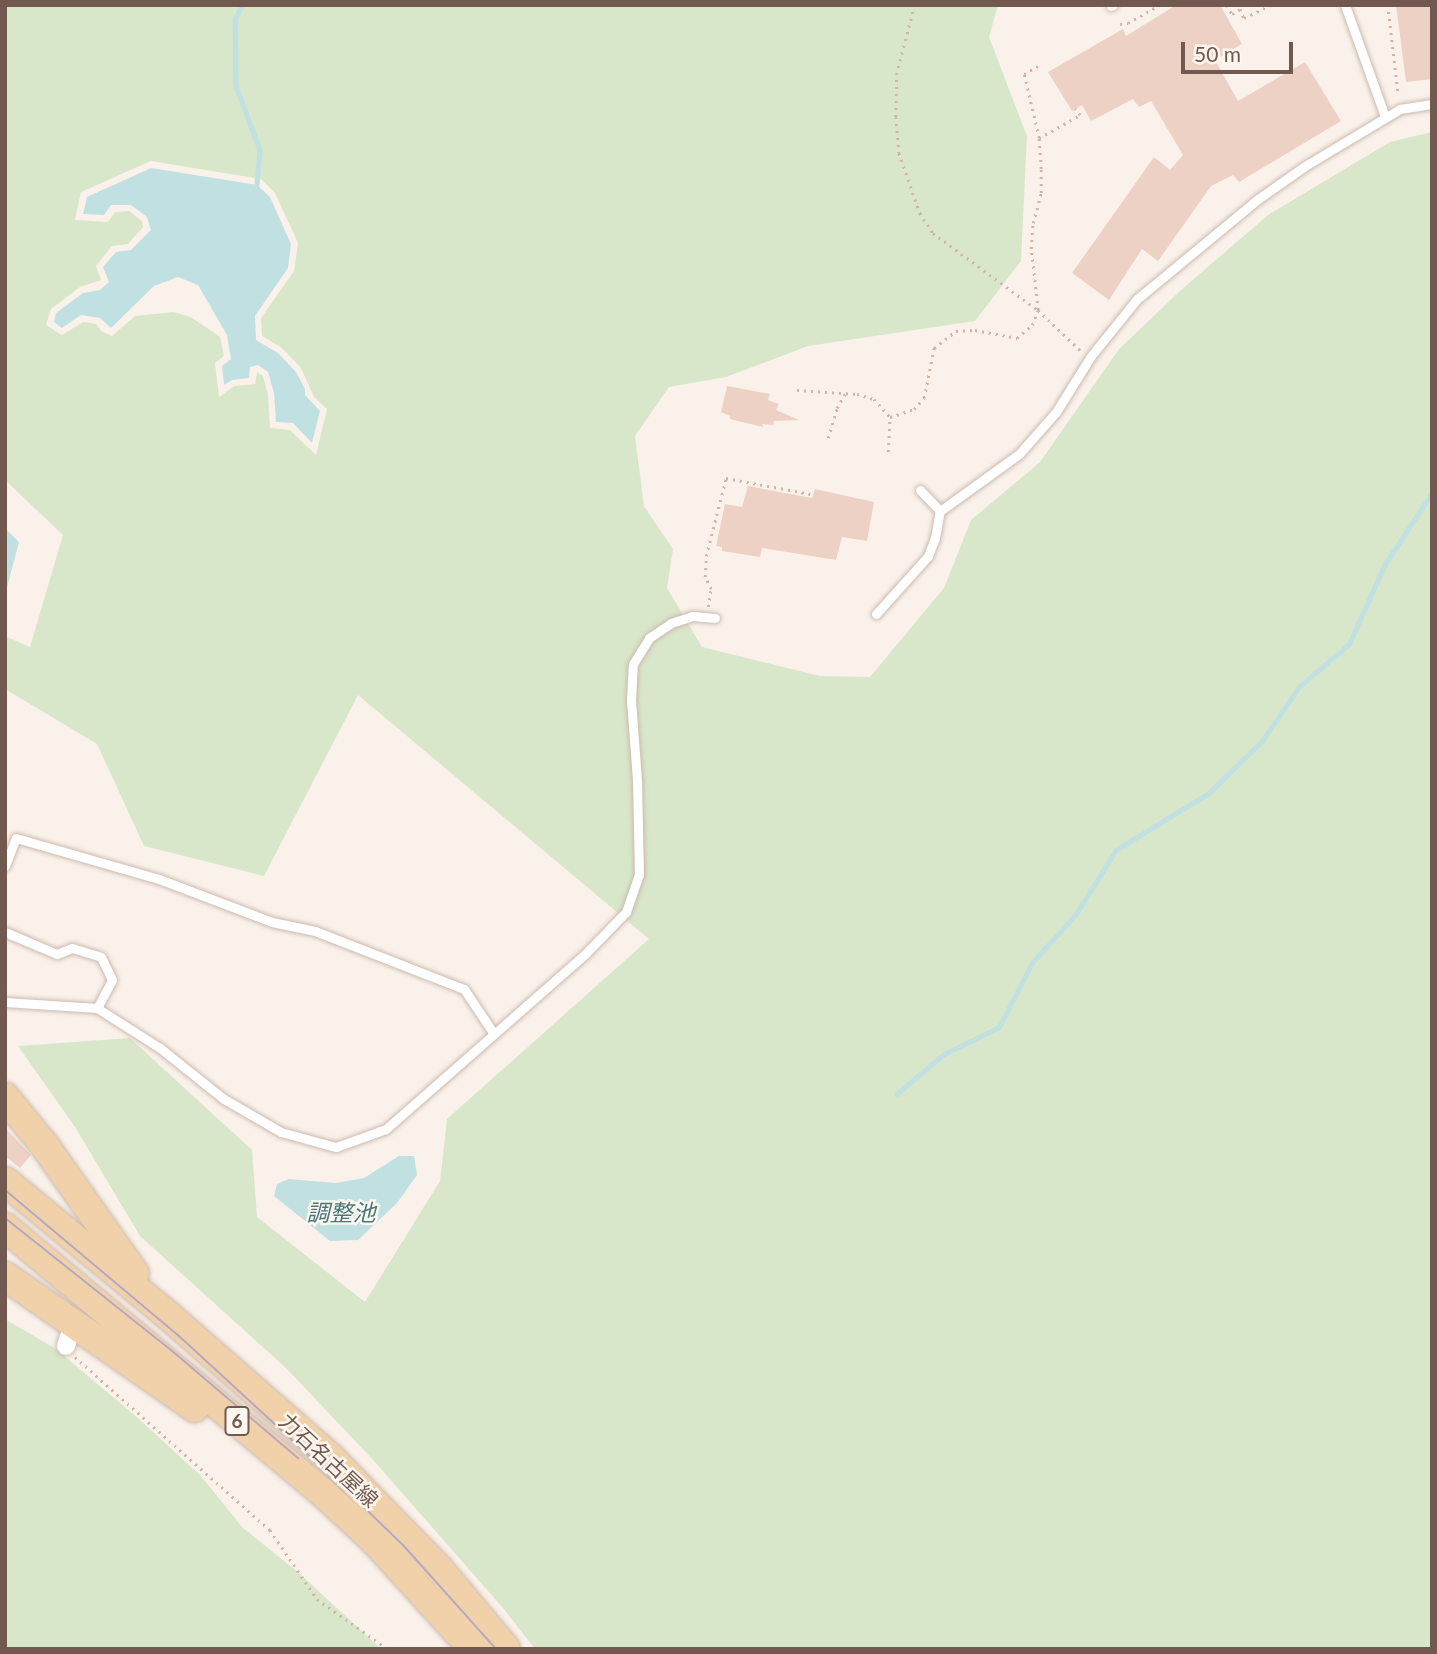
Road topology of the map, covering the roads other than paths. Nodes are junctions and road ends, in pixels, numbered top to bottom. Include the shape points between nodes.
1 (1345, 5) edge
2 (1432, 104) edge
3 (1385, 117) junction
4 (919, 490) dead end
5 (940, 511) junction
6 (876, 614) dead end
7 (715, 618) dead end
8 (5, 866) edge
9 (5, 932) edge
10 (5, 1002) edge
11 (97, 1008) junction
12 (494, 1034) junction
13 (5, 1097) edge
14 (5, 1181) edge
15 (5, 1227) edge
16 (5, 1276) edge
17 (170, 1317) junction
18 (465, 1639) edge
19 (506, 1649) edge

1 - 3 lane
2 - 3 lane via 1400,109
3 - 5 lane via 1258,200 1137,299 1091,356 1056,412 1019,454
4 - 5 lane
5 - 6 lane via 928,556
7 - 12 lane via 693,616 671,623 649,638 633,664 639,875 626,912
8 - 12 lane via 16,838 159,879 272,922 315,931 464,989
9 - 11 lane via 57,954 72,948 101,957 112,980
10 - 11 lane
11 - 12 lane via 160,1048 224,1099 281,1132 336,1147 386,1129
13 - 17 main road, 6
14 - 17 main road, 力石名古屋線 / 6
15 - 18 main road, 力石名古屋線 / 6 via 321,1491 376,1542
16 - 18 main road, 6 via 70,1334 295,1482
17 - 19 main road, 力石名古屋線 / 6 via 332,1459 439,1569

